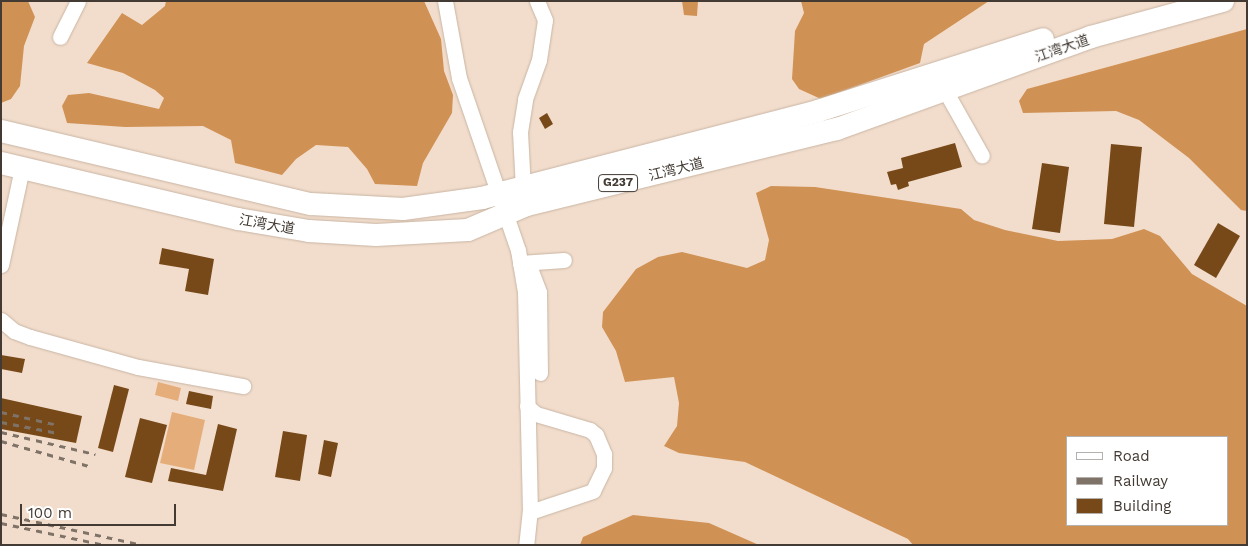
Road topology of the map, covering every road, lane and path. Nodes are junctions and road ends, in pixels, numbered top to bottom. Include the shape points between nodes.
1 (78, 1) edge
2 (445, 1) edge
3 (537, 1) edge
4 (1168, 1) edge
5 (1223, 1) edge
6 (60, 37) dead end
7 (946, 92) junction
8 (1, 131) edge
9 (982, 156) dead end
10 (11, 166) edge
11 (524, 188) junction
12 (498, 195) junction
13 (505, 217) junction
14 (564, 260) dead end
15 (520, 263) junction
16 (1, 265) edge
17 (1, 320) edge
18 (540, 373) dead end
19 (243, 386) dead end
20 (528, 406) junction
21 (530, 512) junction
22 (526, 545) edge

1 - 6 street
2 - 12 street via 459,78
3 - 11 street via 545,20 539,60 525,99 520,132
4 - 11 highway, 江湾大道 / G237 via 1133,9 818,111
5 - 7 highway, 江湾大道 / G237 via 1091,37
7 - 9 street
7 - 13 highway, 江湾大道 / G237 via 837,129 527,205
8 - 12 highway, 江湾大道 / G237 via 311,204 403,209
10 - 13 highway, 江湾大道 / G237 via 238,219 309,231 441,233 468,230
10 - 16 street
11 - 12 highway, 江湾大道 / G237
11 - 13 street
12 - 13 street
13 - 15 street
14 - 15 street
15 - 18 street via 531,271 539,292
15 - 20 street via 525,292
17 - 19 street via 14,331 30,337 138,367
20 - 21 street
20 - 21 street via 536,414 590,430 596,435 604,454 604,468 593,491
21 - 22 street

